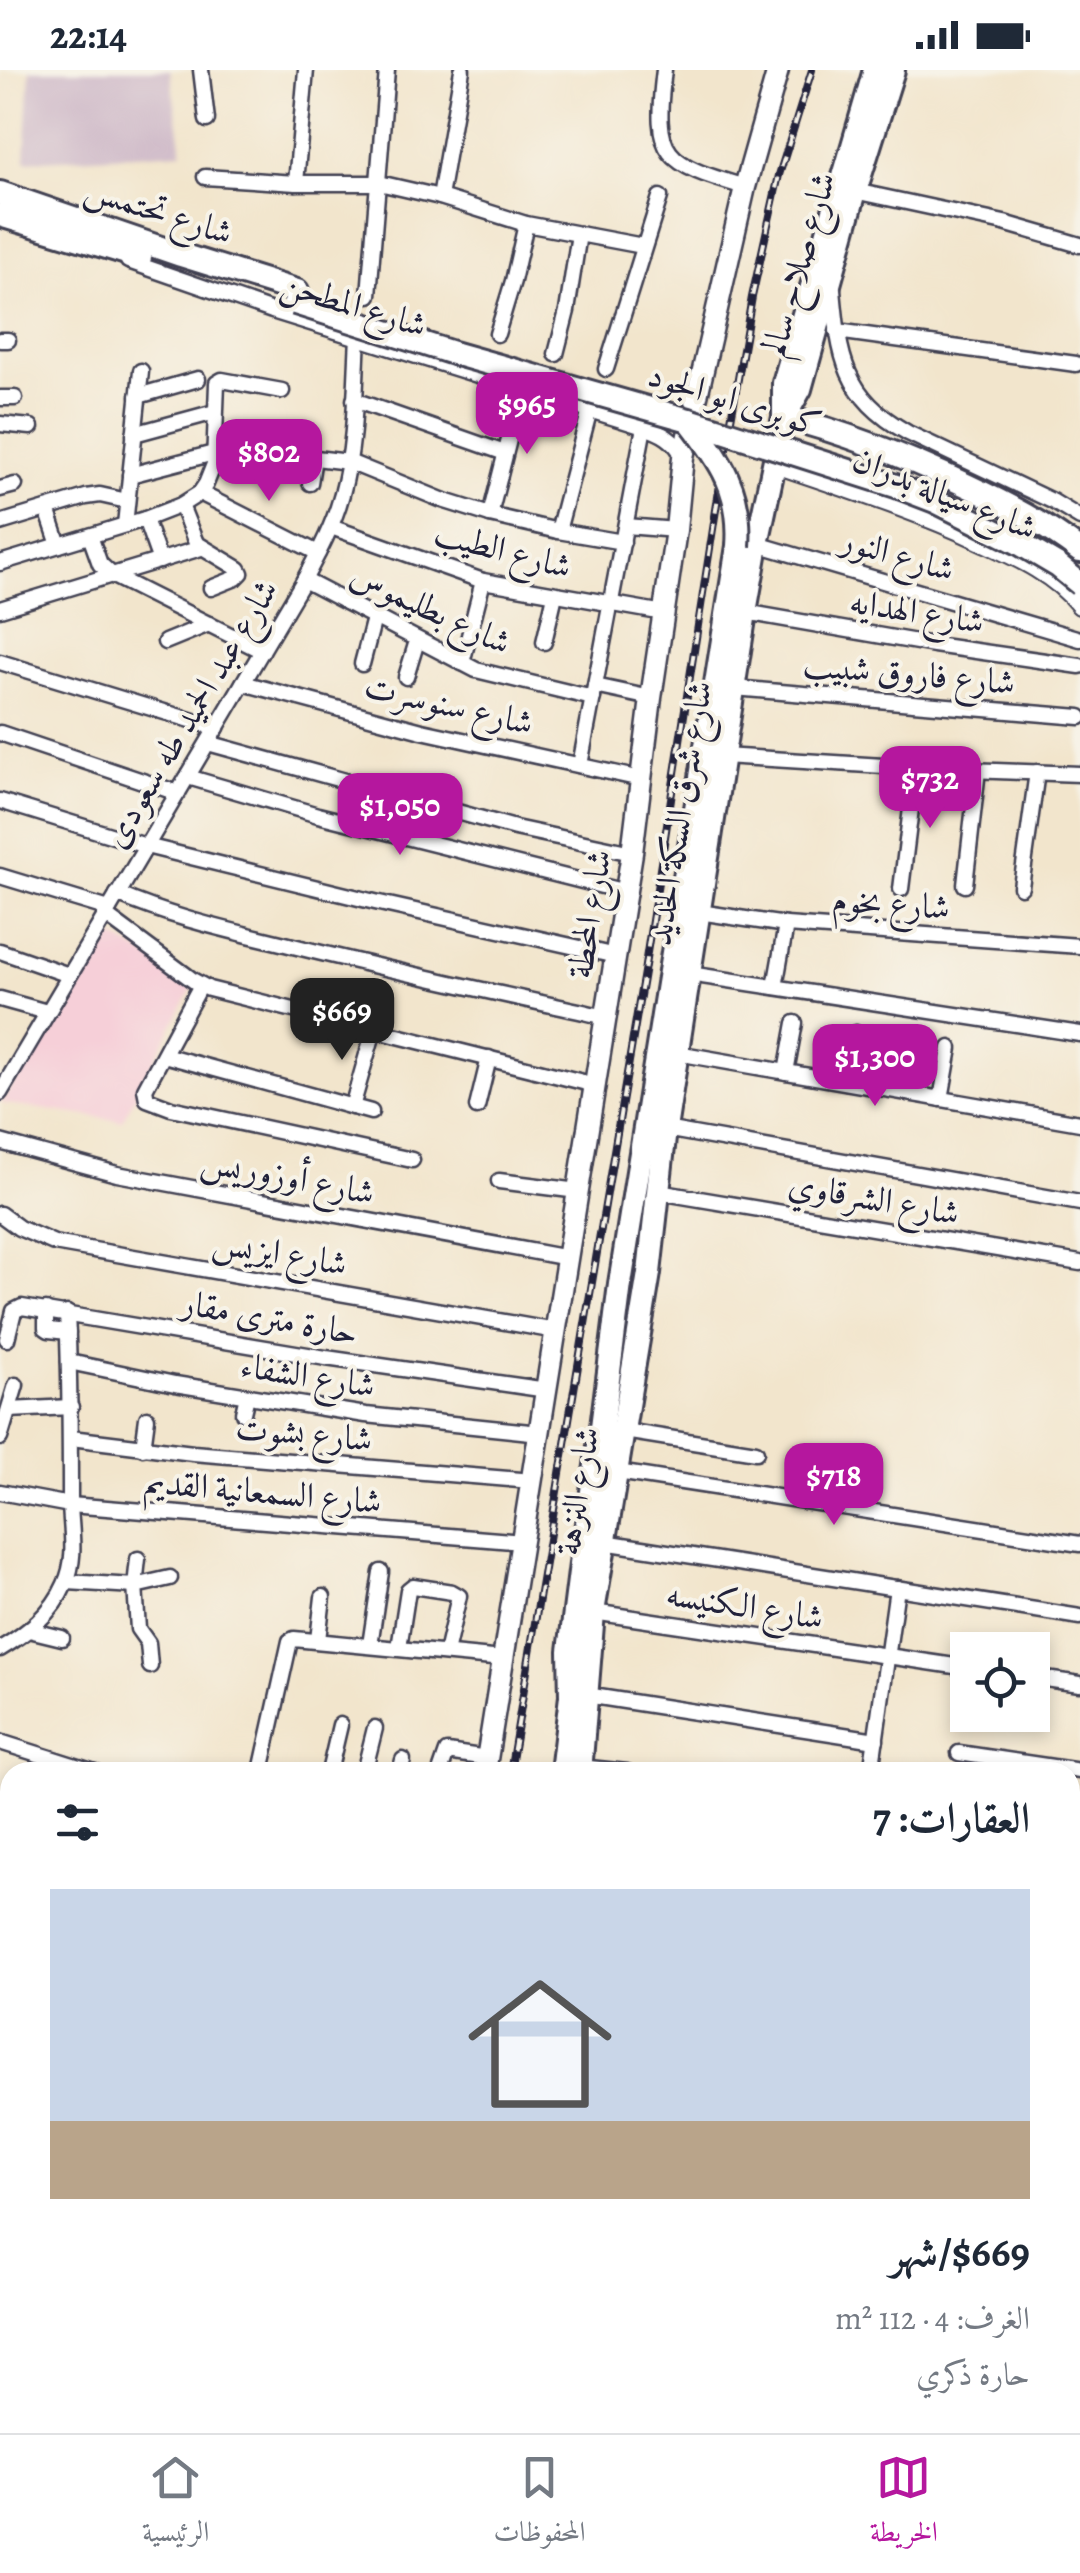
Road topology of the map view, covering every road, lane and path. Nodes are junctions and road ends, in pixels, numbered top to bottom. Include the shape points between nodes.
1 (200, 70) edge
2 (306, 70) edge
3 (387, 70) edge
4 (462, 70) edge
5 (664, 70) edge
6 (778, 70) edge
7 (875, 70) edge
8 (893, 70) edge
9 (207, 120) dead end
10 (205, 177) dead end
11 (296, 183) junction
12 (380, 183) junction
13 (745, 187) junction
14 (855, 191) junction
15 (0, 194) edge
16 (440, 197) junction
17 (660, 197) dead end
18 (0, 215) edge
19 (526, 224) junction
20 (579, 234) junction
21 (1080, 245) edge
22 (644, 246) junction
23 (116, 250) junction
24 (832, 275) junction
25 (370, 296) dead end
26 (296, 297) junction
27 (837, 331) junction
28 (497, 334) dead end
29 (358, 337) junction
30 (556, 354) dead end
31 (1076, 364) dead end
32 (606, 369) dead end
33 (141, 371) dead end
34 (198, 380) dead end
35 (522, 388) junction
36 (282, 391) dead end
37 (138, 396) junction
38 (354, 400) junction
39 (590, 409) junction
40 (215, 412) junction
41 (784, 417) junction
42 (688, 420) junction
43 (0, 424) edge
44 (30, 427) dead end
45 (644, 427) junction
46 (134, 434) junction
47 (215, 449) junction
48 (505, 453) junction
49 (683, 457) junction
50 (314, 458) junction
51 (349, 462) junction
52 (773, 463) junction
53 (130, 475) junction
54 (310, 482) dead end
55 (200, 494) junction
56 (128, 501) junction
57 (180, 506) junction
58 (47, 509) junction
59 (490, 515) junction
60 (1080, 518) edge
61 (145, 519) junction
62 (0, 523) edge
63 (125, 525) junction
64 (626, 526) junction
65 (331, 527) junction
66 (676, 530) junction
67 (558, 532) junction
68 (90, 536) junction
69 (623, 542) junction
70 (59, 545) junction
71 (748, 545) junction
72 (201, 548) junction
73 (1080, 551) edge
74 (318, 553) junction
75 (160, 561) junction
76 (0, 562) edge
77 (1080, 566) edge
78 (113, 576) junction
79 (304, 580) junction
80 (483, 581) junction
81 (1080, 584) edge
82 (211, 588) dead end
83 (555, 595) junction
84 (1080, 605) edge
85 (610, 606) junction
86 (0, 610) edge
87 (746, 612) junction
88 (664, 613) junction
89 (374, 618) junction
90 (208, 624) junction
91 (1080, 639) edge
92 (416, 641) junction
93 (165, 642) dead end
94 (544, 642) dead end
95 (262, 651) junction
96 (0, 662) edge
97 (362, 664) dead end
98 (462, 664) junction
99 (1080, 666) edge
100 (406, 677) dead end
101 (243, 683) junction
102 (734, 688) junction
103 (594, 692) junction
104 (651, 698) junction
105 (1080, 717) edge
106 (217, 728) junction
107 (0, 733) edge
108 (208, 743) junction
109 (723, 756) junction
110 (580, 765) junction
111 (916, 768) junction
112 (978, 770) junction
113 (1037, 772) junction
114 (1080, 774) edge
115 (188, 777) junction
116 (641, 778) junction
117 (178, 793) junction
118 (0, 801) edge
119 (146, 846) junction
120 (632, 853) junction
121 (0, 876) edge
122 (965, 885) dead end
123 (1022, 887) dead end
124 (901, 889) dead end
125 (626, 892) junction
126 (118, 894) junction
127 (107, 912) junction
128 (698, 912) junction
129 (786, 925) junction
130 (1080, 946) edge
131 (0, 950) edge
132 (616, 956) junction
133 (689, 974) junction
134 (69, 975) junction
135 (201, 985) junction
136 (775, 988) junction
137 (0, 999) edge
138 (47, 1012) junction
139 (606, 1017) junction
140 (795, 1023) dead end
141 (374, 1030) junction
142 (856, 1033) dead end
143 (1080, 1034) edge
144 (914, 1042) dead end
145 (950, 1048) dead end
146 (677, 1053) junction
147 (164, 1055) junction
148 (489, 1058) junction
149 (786, 1072) junction
150 (846, 1082) junction
151 (2, 1084) edge
152 (595, 1085) junction
153 (905, 1092) junction
154 (940, 1099) junction
155 (352, 1107) junction
156 (477, 1108) dead end
157 (371, 1112) dead end
158 (1080, 1123) edge
159 (665, 1129) junction
160 (0, 1142) edge
161 (412, 1160) dead end
162 (499, 1181) dead end
163 (578, 1191) junction
164 (658, 1192) junction
165 (1080, 1203) edge
166 (0, 1214) edge
167 (655, 1222) junction
168 (568, 1258) junction
169 (1080, 1263) edge
170 (620, 1284) junction
171 (46, 1310) junction
172 (67, 1312) junction
173 (6, 1323) edge
174 (556, 1331) junction
175 (68, 1332) junction
176 (7, 1339) dead end
177 (69, 1362) junction
178 (16, 1385) dead end
179 (547, 1390) junction
180 (247, 1396) junction
181 (71, 1407) junction
182 (243, 1413) dead end
183 (5, 1415) edge
184 (147, 1418) dead end
185 (612, 1429) junction
186 (540, 1434) junction
187 (0, 1438) edge
188 (72, 1438) junction
189 (144, 1448) junction
190 (756, 1452) dead end
191 (605, 1470) junction
192 (532, 1482) junction
193 (0, 1492) edge
194 (70, 1505) junction
195 (523, 1542) junction
196 (604, 1542) junction
197 (1080, 1544) edge
198 (138, 1559) dead end
199 (381, 1572) dead end
200 (170, 1578) dead end
201 (67, 1582) junction
202 (135, 1586) junction
203 (898, 1588) junction
204 (323, 1596) dead end
205 (593, 1612) junction
206 (1080, 1617) edge
207 (30, 1630) junction
208 (62, 1638) dead end
209 (318, 1640) junction
210 (370, 1644) junction
211 (399, 1648) junction
212 (0, 1649) edge
213 (570, 1651) junction
214 (446, 1653) junction
215 (888, 1656) junction
216 (503, 1659) junction
217 (950, 1665) edge
218 (150, 1666) dead end
219 (1050, 1680) edge
220 (1080, 1684) edge
221 (586, 1695) junction
222 (340, 1725) dead end
223 (375, 1728) dead end
224 (876, 1740) junction
225 (0, 1742) edge
226 (958, 1752) dead end
227 (64, 1762) edge
228 (264, 1762) edge
229 (331, 1762) edge
230 (366, 1762) edge
231 (443, 1762) edge
232 (477, 1762) edge
233 (486, 1762) edge
234 (549, 1762) edge
235 (574, 1762) edge
236 (575, 1762) edge
237 (873, 1762) edge
238 (1022, 1762) edge

1 - 9 street
2 - 11 street
3 - 12 street
4 - 16 street
5 - 13 street via 660,128 672,158
6 - 13 main road, شارع المحطة
7 - 41 main road, شارع صلاح سالم via 786,374
8 - 14 main road, شارع صلاح سالم
10 - 11 street
11 - 12 street
12 - 16 street
12 - 25 street
13 - 49 main road, شارع المحطة
14 - 21 street
14 - 24 main road, شارع صلاح سالم
15 - 26 main road, شارع تحتمس
16 - 19 street
17 - 22 street
18 - 23 main road, شارع تحتمس
19 - 20 street
19 - 28 street
20 - 22 street
20 - 30 street
22 - 32 street
23 - 26 main road, شارع تحتمس
23 - 29 street, شارع المطحن via 133,264
24 - 27 street, شارع سيالة بدران
24 - 41 main road, شارع صلاح سالم via 800,389
26 - 42 main road, كوبرى ابو الجود, bridge via 453,353
26 - 77 main road, كوبرى ابو الجود via 901,473 1026,531
27 - 31 street
27 - 60 street, شارع سيالة بدران via 853,382 889,422
29 - 35 street, شارع المطحن
29 - 38 street, شارع عبد الحميد طه سعودى
33 - 37 street
34 - 37 street
35 - 39 street, شارع المطحن
35 - 48 street
36 - 40 street via 219,381
37 - 46 street
38 - 48 street
38 - 51 street, شارع عبد الحميد طه سعودى
39 - 45 street, شارع المطحن
39 - 67 street
40 - 46 street
40 - 47 street
41 - 52 main road, شارع شرق السكة الحديد
41 - 73 main road, شارع سيالة بدران via 951,478 1019,510
42 - 71 main road, bridge via 732,489
42 - 81 main road, كوبرى ابو الجود, bridge via 935,501 1032,550
43 - 44 street
45 - 49 street, شارع المطحن via 662,433
45 - 64 street
46 - 53 street
47 - 50 street
47 - 53 street
47 - 55 street
48 - 59 street
49 - 66 main road, شارع المحطة
50 - 51 street
50 - 54 street
51 - 59 street
51 - 65 street, شارع عبد الحميد طه سعودى
52 - 71 main road, شارع شرق السكة الحديد
52 - 84 street, شارع سيالة بدران via 965,533 1041,570
53 - 56 street
55 - 57 street
55 - 74 street
56 - 58 street via 100,495
56 - 63 street
57 - 61 street
57 - 72 street
58 - 62 street
58 - 70 street
59 - 67 street
61 - 63 street
61 - 75 street
63 - 68 street
64 - 66 street
64 - 69 street
65 - 74 street, شارع عبد الحميد طه سعودى
65 - 80 street, شارع الطيب
66 - 88 main road, شارع المحطة
67 - 69 street
68 - 70 street
68 - 78 street via 100,564
69 - 85 street
70 - 76 street
71 - 87 main road, شارع شرق السكة الحديد
71 - 91 street, شارع النور
71 - 170 main road, شارع النزهة
72 - 75 street
72 - 82 street via 241,572
74 - 79 street, شارع عبد الحميد طه سعودى
75 - 78 street
78 - 86 street
78 - 90 street
79 - 89 street, شارع بطليموس
79 - 95 street, شارع عبد الحميد طه سعودى
80 - 83 street, شارع الطيب
80 - 98 street
83 - 85 street, شارع الطيب
83 - 94 street
85 - 88 street, شارع الطيب
85 - 103 street
87 - 99 street, شارع الهدايه
87 - 102 main road, شارع شرق السكة الحديد
88 - 104 main road, شارع المحطة
89 - 92 street, شارع بطليموس
89 - 97 street
90 - 93 street
90 - 95 street
92 - 98 street, شارع بطليموس
92 - 100 street
95 - 101 street, شارع عبد الحميد طه سعودى
96 - 106 street
98 - 103 street, شارع بطليموس
101 - 106 street, شارع عبد الحميد طه سعودى
101 - 110 street, شارع سنوسرت
102 - 105 street, شارع فاروق شبيب
102 - 109 main road, شارع شرق السكة الحديد
103 - 104 street, شارع بطليموس
103 - 110 street
104 - 116 main road, شارع المحطة
106 - 108 street, شارع عبد الحميد طه سعودى
107 - 117 street
108 - 115 street, شارع عبد الحميد طه سعودى
108 - 120 street via 515,828
109 - 111 street
109 - 128 main road, شارع شرق السكة الحديد
110 - 116 street, شارع سنوسرت
111 - 112 street
111 - 124 street
112 - 113 street
112 - 122 street
113 - 114 street
113 - 123 street
115 - 117 street, شارع عبد الحميد طه سعودى
115 - 125 street
116 - 120 main road, شارع المحطة
117 - 119 street, شارع عبد الحميد طه سعودى
118 - 119 street
119 - 126 street, شارع عبد الحميد طه سعودى
119 - 132 street
120 - 125 main road, شارع المحطة
121 - 127 street
125 - 132 main road, شارع المحطة
126 - 127 street, شارع عبد الحميد طه سعودى
126 - 139 street via 203,925
127 - 134 street, شارع عبد الحميد طه سعودى
127 - 135 street
128 - 129 street, شارع بخوم
128 - 133 main road, شارع شرق السكة الحديد
129 - 130 street, شارع بخوم
129 - 136 street
131 - 134 street
132 - 139 main road, شارع المحطة
133 - 136 street
133 - 146 main road, شارع شرق السكة الحديد
134 - 138 street, شارع عبد الحميد طه سعودى
135 - 141 street
135 - 147 street
136 - 143 street
137 - 138 street
138 - 151 street, شارع عبد الحميد طه سعودى
139 - 152 main road, شارع المحطة
140 - 149 street
141 - 148 street
141 - 155 street
142 - 150 street
144 - 153 street
145 - 154 street
146 - 149 street
146 - 159 main road, شارع شرق السكة الحديد
147 - 155 street
147 - 161 street via 145,1089 150,1101
148 - 152 street
148 - 156 street
149 - 150 street
150 - 153 street
152 - 163 main road, شارع المحطة
153 - 154 street
154 - 158 street
155 - 157 street
159 - 164 main road, شارع شرق السكة الحديد
159 - 165 street
160 - 168 street, شارع أوزوريس via 118,1174
162 - 163 street
163 - 168 main road, شارع المحطة
164 - 167 main road, شارع شرق السكة الحديد
164 - 169 street, شارع الشرقاوي
166 - 174 street, شارع ايزيس via 54,1243
167 - 170 main road
167 - 185 main road, شارع النزهة
168 - 174 main road, شارع المحطة
170 - 185 main road, شارع النزهة
171 - 172 street, حارة مترى مقار
171 - 173 street, حارة مترى مقار via 18,1308
171 - 175 street via 46,1328
172 - 175 street
172 - 179 street, حارة مترى مقار
173 - 176 street, حارة مترى مقار
174 - 179 main road, شارع المحطة
175 - 177 street
177 - 180 street, شارع الشفاء
177 - 181 street
178 - 183 street
179 - 186 main road, شارع المحطة
180 - 182 street
180 - 186 street, شارع الشفاء
181 - 183 street
181 - 188 street
183 - 187 street
184 - 189 street
185 - 190 street
185 - 191 main road, شارع النزهة
186 - 192 main road, شارع المحطة
188 - 189 street, شارع بشوت
188 - 194 street
189 - 192 street, شارع بشوت
191 - 196 main road, شارع النزهة
191 - 197 street
191 - 213 main road, شارع النزهة
192 - 195 main road, شارع المحطة
193 - 194 street, شارع السمعانية القديم
194 - 195 street, شارع السمعانية القديم
194 - 201 street via 74,1544
195 - 216 main road, شارع المحطة
196 - 203 street
196 - 205 main road, شارع النزهة
198 - 202 street
199 - 210 street
200 - 202 street
201 - 202 street
201 - 207 street
202 - 218 street
203 - 206 street
203 - 215 street
204 - 209 street
205 - 215 street, شارع الكنيسه
205 - 221 main road, شارع النزهة
207 - 208 street
207 - 212 street
209 - 210 street
209 - 228 street via 290,1642
210 - 211 street
211 - 214 street
211 - 214 street via 413,1586 458,1596
213 - 234 main road
213 - 235 main road, شارع النزهة
214 - 216 street
215 - 217 street, شارع الكنيسه
215 - 224 street
216 - 233 main road, شارع المحطة
219 - 220 street
221 - 224 street
221 - 236 main road, شارع النزهة
222 - 229 street
223 - 230 street
224 - 237 street
225 - 227 street
226 - 238 street
231 - 232 street via 446,1752

